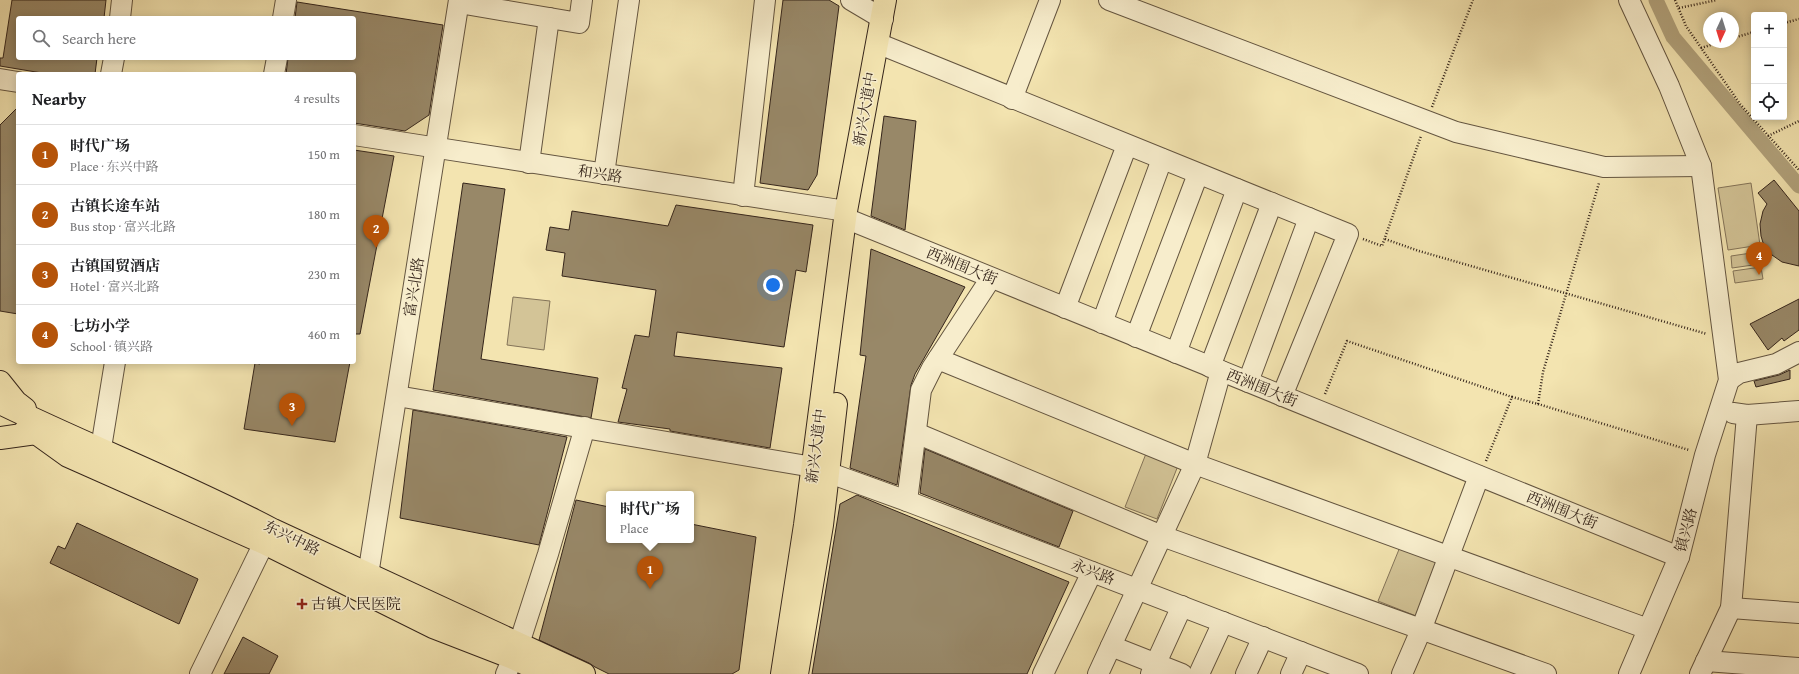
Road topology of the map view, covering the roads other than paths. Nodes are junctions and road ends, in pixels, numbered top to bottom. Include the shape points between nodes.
1 (122, 0) edge
2 (286, 0) edge
3 (582, 0) edge
4 (629, 0) edge
5 (765, 0) edge
6 (851, 0) edge
7 (1108, 0) edge
8 (1630, 0) edge
9 (459, 1) edge
10 (1047, 1) edge
11 (884, 10) edge
12 (541, 11) edge
13 (120, 16) edge
14 (283, 16) edge
15 (877, 43) junction
16 (114, 60) edge
17 (277, 60) edge
18 (111, 72) edge
19 (274, 72) edge
20 (0, 79) edge
21 (16, 82) edge
22 (1012, 99) junction
23 (356, 135) edge
24 (1127, 145) junction
25 (437, 148) junction
26 (1162, 159) junction
27 (529, 162) junction
28 (1701, 166) junction
29 (604, 174) junction
30 (1198, 174) junction
31 (1237, 189) junction
32 (743, 196) junction
33 (1272, 203) junction
34 (846, 215) junction
35 (1310, 218) junction
36 (991, 278) junction
37 (1065, 308) junction
38 (1102, 323) junction
39 (1136, 337) junction
40 (1799, 352) edge
41 (1176, 353) junction
42 (938, 359) junction
43 (115, 364) edge
44 (1215, 369) junction
45 (1729, 380) junction
46 (0, 382) edge
47 (1248, 382) junction
48 (397, 396) junction
49 (1282, 396) junction
50 (0, 403) edge
51 (1719, 411) junction
52 (1799, 411) edge
53 (1746, 415) junction
54 (0, 417) edge
55 (585, 427) junction
56 (40, 429) junction
57 (916, 433) junction
58 (0, 438) edge
59 (101, 448) junction
60 (1195, 464) junction
61 (820, 469) junction
62 (1479, 476) junction
63 (907, 501) junction
64 (1162, 536) junction
65 (264, 543) junction
66 (1448, 557) junction
67 (1679, 557) junction
68 (1092, 572) junction
69 (368, 575) junction
70 (1138, 589) junction
71 (1182, 606) junction
72 (1732, 608) junction
73 (1799, 613) edge
74 (1223, 622) junction
75 (1648, 629) junction
76 (1421, 630) junction
77 (1263, 637) junction
78 (1111, 646) junction
79 (1301, 652) junction
80 (513, 659) edge
81 (1703, 667) edge
82 (1799, 668) edge
83 (1154, 669) edge
84 (1347, 672) edge
85 (200, 674) edge
86 (547, 674) edge
87 (584, 674) edge
88 (782, 674) edge
89 (797, 674) edge
90 (1043, 674) edge
91 (1098, 674) edge
92 (1182, 674) edge
93 (1199, 674) edge
94 (1246, 674) edge
95 (1291, 674) edge
96 (1402, 674) edge
97 (1546, 674) edge
98 (1629, 674) edge

1 - 13 street
2 - 14 street
3 - 12 street via 579,23
4 - 29 street
5 - 32 street
6 - 11 street
7 - 28 street via 1456,132 1604,167
8 - 28 street via 1669,86
9 - 12 street
9 - 25 street, 富兴北路
10 - 22 street
11 - 15 main road, 新兴大道中
12 - 27 street
15 - 22 street
15 - 34 main road, 新兴大道中
16 - 18 street
17 - 19 street
20 - 21 street
22 - 24 street
23 - 25 street, 和兴路
24 - 26 street
24 - 37 street
25 - 27 street, 和兴路
25 - 48 street, 富兴北路
26 - 30 street
26 - 38 street
27 - 29 street, 和兴路
28 - 45 street
29 - 32 street, 和兴路
30 - 31 street
30 - 39 street
31 - 33 street
31 - 41 street
32 - 34 street, 和兴路
33 - 35 street
33 - 44 street
34 - 36 street, 西洲围大街
34 - 61 main road, 新兴大道中 via 852,266
35 - 47 street
35 - 49 street via 1348,234
36 - 37 street, 西洲围大街
36 - 42 street
37 - 38 street, 西洲围大街
38 - 39 street, 西洲围大街
39 - 41 street, 西洲围大街
40 - 45 street via 1776,364 1739,373
41 - 44 street, 西洲围大街
42 - 57 street via 921,390
42 - 60 street
43 - 59 street
44 - 47 street, 西洲围大街
44 - 60 street
45 - 51 street, 镇兴路
46 - 56 main road
47 - 49 street, 西洲围大街
48 - 55 street, 永兴路
48 - 69 street, 富兴北路
49 - 62 street, 西洲围大街
50 - 56 main road, 东兴中路
51 - 53 street
51 - 67 street, 镇兴路
52 - 53 street
53 - 72 street
54 - 56 main road, 东兴中路
55 - 61 street, 永兴路
55 - 80 street via 548,554
56 - 58 main road
56 - 59 main road, 东兴中路
56 - 65 main road, 东兴中路 via 68,456
57 - 63 street
57 - 64 street
59 - 69 main road, 东兴中路
60 - 64 street
60 - 66 street
61 - 63 street, 永兴路
61 - 88 main road, 新兴大道中
61 - 89 main road, 新兴大道中 via 822,525
62 - 66 street
62 - 67 street, 西洲围大街
63 - 68 street, 永兴路
64 - 70 street
64 - 76 street
65 - 80 main road, 东兴中路 via 433,627
65 - 85 street
66 - 75 street
66 - 76 street
67 - 75 street, 镇兴路
68 - 70 street, 永兴路
68 - 90 street
69 - 80 main road, 东兴中路
70 - 71 street, 永兴路
70 - 78 street
71 - 74 street, 永兴路
71 - 83 street
72 - 73 street
72 - 81 street
74 - 77 street, 永兴路
74 - 93 street
75 - 98 street, 镇兴路
76 - 96 street
76 - 97 street
77 - 79 street, 永兴路
77 - 94 street
78 - 83 street
78 - 91 street
79 - 84 street, 永兴路
79 - 95 street
80 - 86 main road, 东兴中路
80 - 87 main road, 东兴中路
81 - 82 street
83 - 92 street

